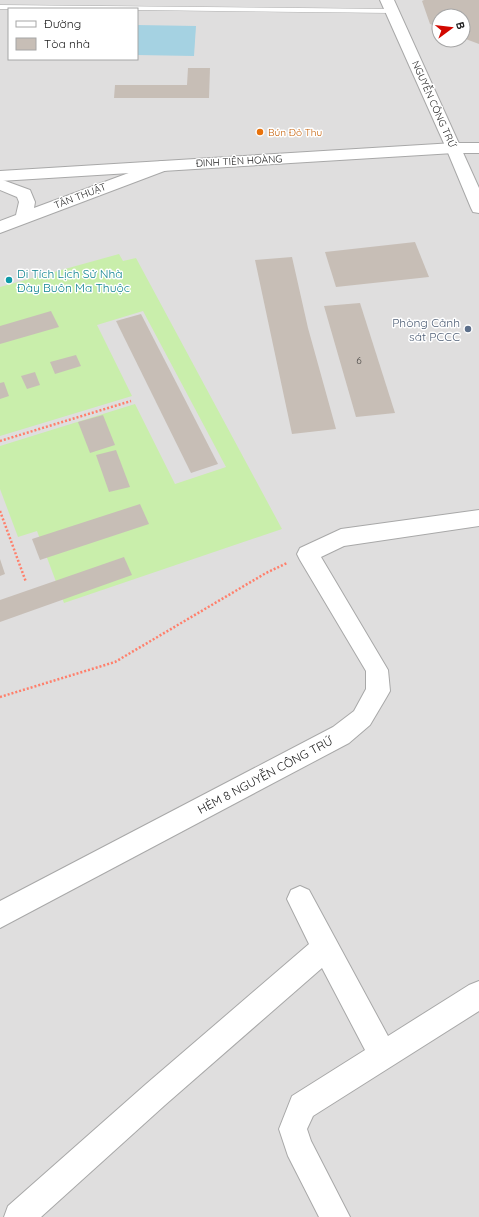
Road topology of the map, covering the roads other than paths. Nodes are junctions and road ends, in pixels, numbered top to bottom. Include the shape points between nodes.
1 (389, 6) edge
2 (0, 7) edge
3 (454, 148) junction
4 (479, 148) edge
5 (161, 166) junction
6 (0, 176) edge
7 (0, 184) edge
8 (479, 208) edge
9 (24, 218) junction
10 (0, 227) edge
11 (479, 518) edge
12 (300, 898) dead end
13 (0, 915) edge
14 (326, 947) junction
15 (479, 995) edge
16 (383, 1056) junction
17 (19, 1217) edge
18 (336, 1217) edge

1 - 2 lane
1 - 3 street, NGUYỄN CÔNG TRỨ
3 - 4 street, ĐINH TIÊN HOÀNG
3 - 5 street, ĐINH TIÊN HOÀNG
3 - 8 street, NGUYỄN CÔNG TRỨ
5 - 6 street, ĐINH TIÊN HOÀNG
5 - 9 street, TÂN THUẬT
7 - 9 street via 24,194 27,202
9 - 10 street, TÂN THUẬT
11 - 13 street, HẺM 8 NGUYỄN CÔNG TRỨ via 341,538 308,554 376,670 378,691 362,718 341,735
12 - 14 street
14 - 16 street
14 - 17 street
15 - 16 street
16 - 18 street via 302,1106 293,1129 298,1146

